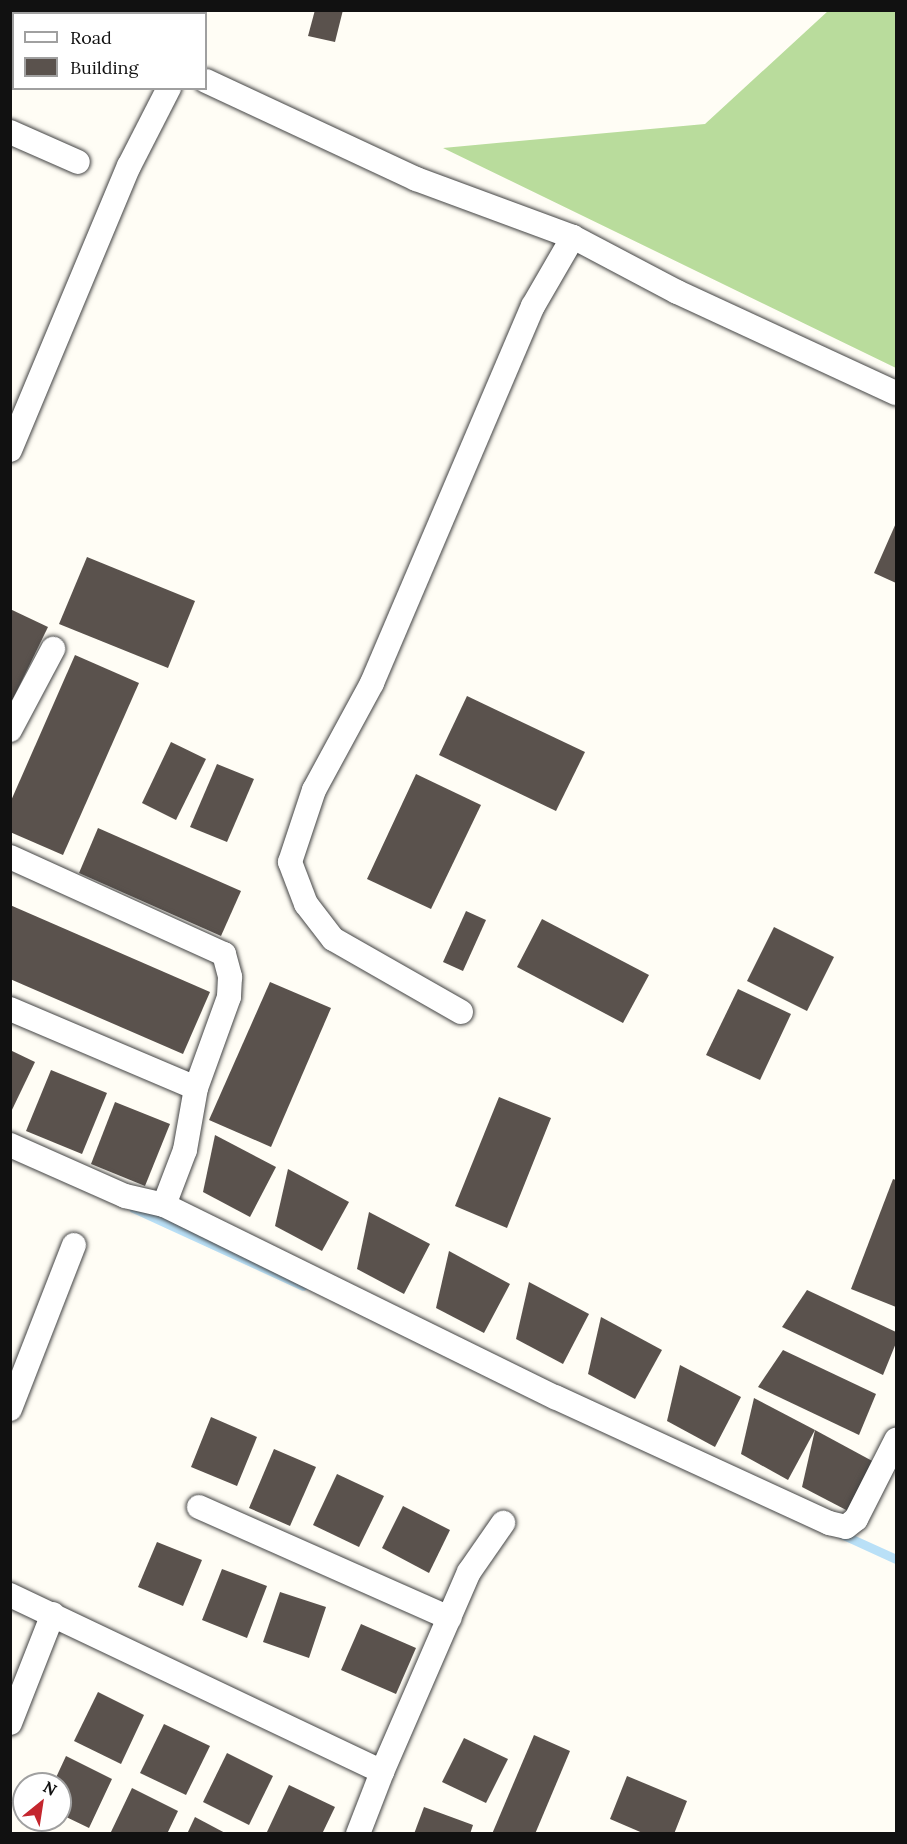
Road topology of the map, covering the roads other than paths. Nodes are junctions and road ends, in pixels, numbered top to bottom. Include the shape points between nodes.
1 (207, 81) edge
2 (168, 90) edge
3 (10, 132) edge
4 (78, 162) dead end
5 (573, 237) junction
6 (897, 393) edge
7 (10, 450) edge
8 (53, 649) dead end
9 (10, 730) edge
10 (10, 857) edge
11 (10, 1009) edge
12 (461, 1012) dead end
13 (196, 1088) junction
14 (10, 1145) edge
15 (164, 1205) junction
16 (74, 1245) dead end
17 (10, 1409) edge
18 (897, 1440) edge
19 (199, 1507) dead end
20 (502, 1523) dead end
21 (10, 1594) edge
22 (53, 1614) junction
23 (450, 1618) junction
24 (10, 1723) edge
25 (382, 1772) junction
26 (358, 1833) edge

1 - 5 street via 416,179
2 - 7 street via 129,166
3 - 4 street
5 - 6 street via 677,292
5 - 12 street via 533,306 372,683 314,790 290,862 306,904 333,939
8 - 9 street
10 - 13 street via 224,954 230,977 229,997
11 - 13 street
13 - 15 street via 185,1150
14 - 15 street via 125,1196
15 - 18 street via 555,1397 829,1523 846,1527 856,1519
16 - 17 street
19 - 23 street
20 - 23 street via 469,1572
21 - 22 street
22 - 24 street
22 - 25 street
23 - 25 street
25 - 26 street

